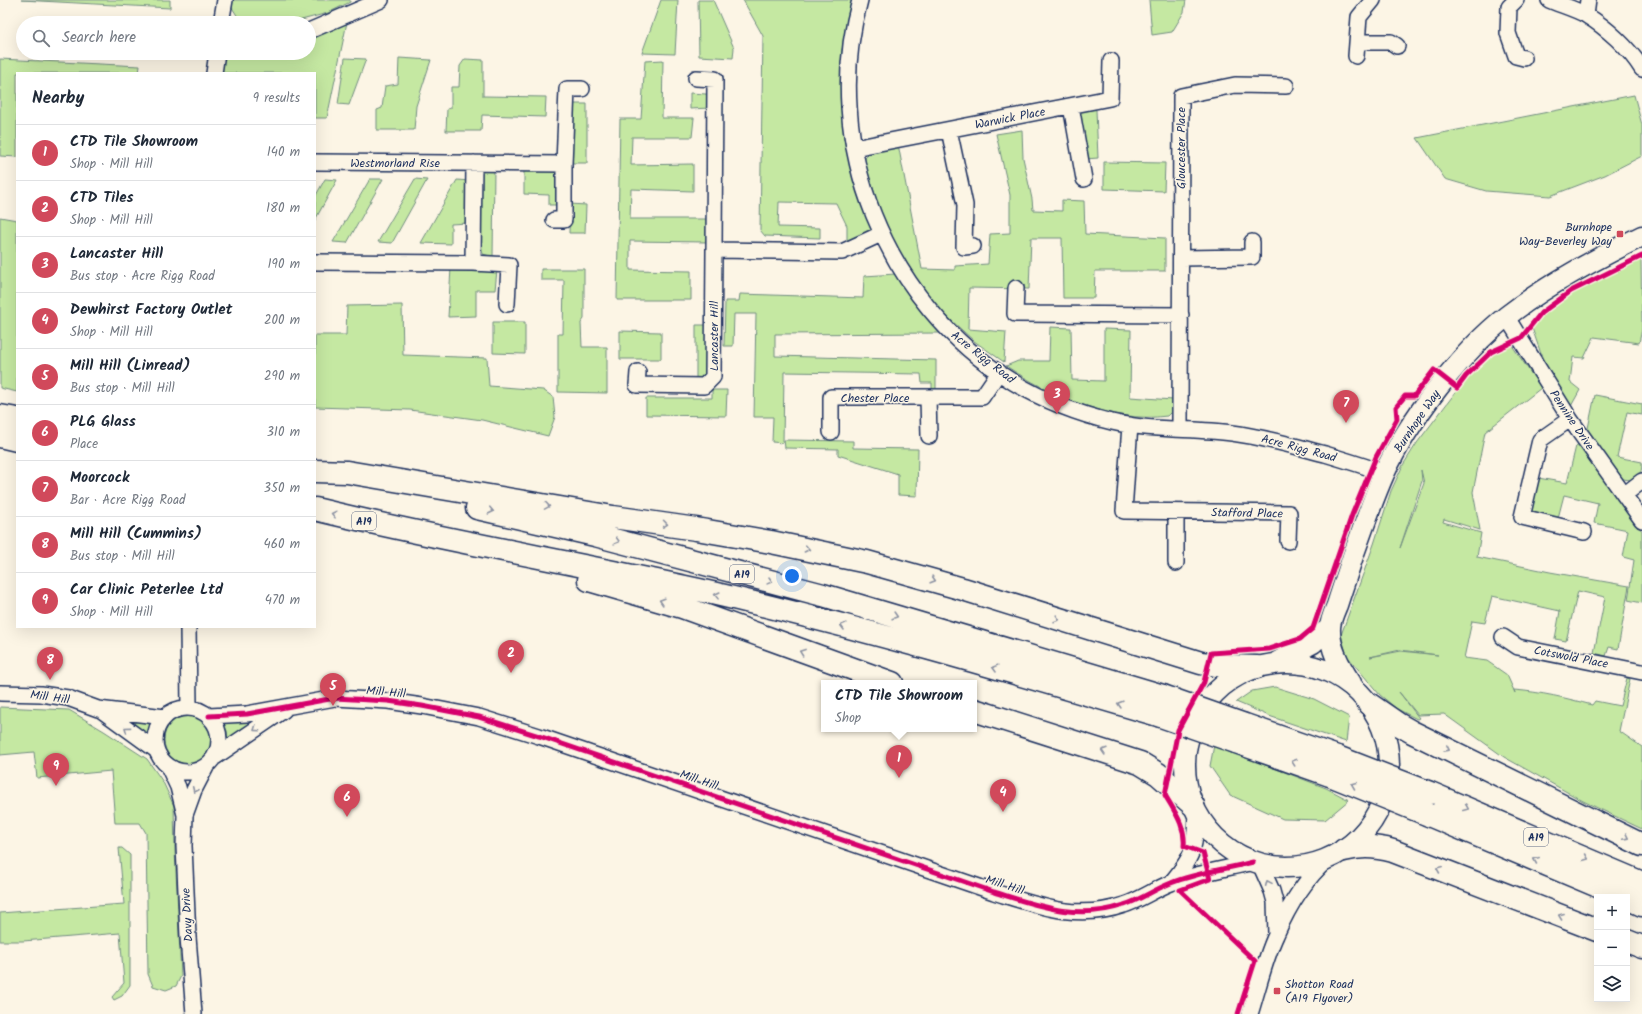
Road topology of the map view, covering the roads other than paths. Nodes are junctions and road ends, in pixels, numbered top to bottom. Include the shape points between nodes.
1 (225, 0) edge
2 (382, 0) edge
3 (860, 0) edge
4 (1373, 0) edge
5 (1516, 0) edge
6 (1549, 0) edge
7 (1588, 0) edge
8 (1586, 15) junction
9 (222, 16) edge
10 (316, 28) edge
11 (1397, 46) dead end
12 (1524, 58) dead end
13 (216, 60) edge
14 (1111, 61) dead end
15 (1642, 69) edge
16 (214, 72) edge
17 (696, 78) dead end
18 (1286, 86) dead end
19 (582, 89) dead end
20 (1071, 106) junction
21 (949, 130) junction
22 (854, 148) junction
23 (316, 162) edge
24 (474, 163) junction
25 (564, 164) junction
26 (1084, 178) dead end
27 (554, 220) dead end
28 (881, 234) junction
29 (1642, 236) edge
30 (1252, 242) dead end
31 (973, 246) dead end
32 (714, 250) junction
33 (1181, 258) junction
34 (316, 262) edge
35 (473, 263) junction
36 (1016, 288) dead end
37 (507, 304) dead end
38 (1181, 315) junction
39 (1506, 316) junction
40 (638, 372) dead end
41 (999, 372) junction
42 (928, 398) junction
43 (0, 416) edge
44 (16, 419) edge
45 (1570, 419) junction
46 (1130, 425) junction
47 (1180, 430) junction
48 (831, 432) dead end
49 (0, 436) edge
50 (929, 436) dead end
51 (16, 440) edge
52 (316, 471) edge
53 (1384, 473) junction
54 (316, 476) edge
55 (1642, 481) edge
56 (1624, 495) junction
57 (316, 509) edge
58 (1176, 512) junction
59 (1642, 520) edge
60 (413, 530) junction
61 (1584, 532) dead end
62 (1288, 541) dead end
63 (1176, 563) dead end
64 (1330, 627) junction
65 (188, 628) edge
66 (1504, 637) dead end
67 (1266, 665) junction
68 (1642, 672) edge
69 (884, 680) edge
70 (1353, 687) junction
71 (0, 693) edge
72 (1370, 704) junction
73 (1161, 705) junction
74 (189, 707) junction
75 (288, 707) junction
76 (98, 709) junction
77 (977, 711) edge
78 (209, 716) junction
79 (165, 717) junction
80 (156, 750) junction
81 (211, 761) junction
82 (168, 766) junction
83 (1334, 766) junction
84 (1194, 809) junction
85 (185, 815) junction
86 (1642, 845) edge
87 (1336, 855) junction
88 (1257, 863) junction
89 (1171, 883) junction
90 (1642, 883) edge
91 (1617, 894) edge
92 (1630, 899) edge
93 (1642, 905) edge
94 (1594, 929) edge
95 (1276, 935) junction
96 (1630, 942) edge
97 (1642, 947) edge
98 (194, 1014) edge
99 (1250, 1014) edge

1 - 9 street
2 - 10 street
3 - 22 street, Acre Rigg Road via 854,23 849,65 848,98
4 - 11 street via 1360,17 1357,49 1388,42
5 - 12 street via 1509,8 1508,33 1516,56
6 - 8 street
7 - 8 street
8 - 15 street via 1621,44
13 - 16 street
14 - 20 street, Warwick Place via 1110,98
17 - 32 street, Lancaster Hill via 715,79
18 - 33 street, Gloucester Place via 1235,85 1181,96
19 - 25 street via 567,89
20 - 21 street, Warwick Place
20 - 26 street
21 - 22 street, Warwick Place
21 - 31 street via 965,205 964,247
22 - 28 street, Acre Rigg Road via 863,187
23 - 24 street, Westmorland Rise
24 - 25 street, Westmorland Rise
24 - 35 street
25 - 27 street via 564,220
28 - 32 street via 842,252
28 - 41 street, Acre Rigg Road via 906,277 939,320 975,354
29 - 39 main road, Burnhope Way via 1540,292
30 - 33 street via 1252,256
32 - 40 street, Lancaster Hill via 713,377 704,386 637,385
33 - 38 street, Gloucester Place
34 - 35 street
35 - 37 street via 508,265
36 - 38 street via 1015,314
38 - 47 street, Gloucester Place
39 - 45 street, Pennine Drive
39 - 53 main road, Burnhope Way via 1475,344 1442,384 1402,440
41 - 42 street, Chester Place via 982,397
41 - 46 street, Acre Rigg Road via 1060,405
42 - 48 street, Chester Place via 831,398
42 - 50 street
43 - 44 highway
45 - 56 street, Pennine Drive
45 - 61 street via 1540,440 1522,517
46 - 47 street, Acre Rigg Road
46 - 58 street, Stafford Place via 1124,512
47 - 53 street, Acre Rigg Road via 1231,433 1272,440
49 - 51 highway
52 -> 67 highway via 347,472 786,545 868,562 948,584 1202,663 1225,666
53 - 64 main road, Burnhope Way via 1372,501
54 -> 73 highway, A19 via 469,506 595,535 823,595
55 - 56 street
56 - 59 street, Pennine Drive
60 -> 57 highway, A19
58 - 62 street, Stafford Place via 1289,513
58 - 63 street
69 -> 60 highway via 682,607 566,574 467,551
73 -> 60 highway, A19 via 1008,671 816,618 670,584
64 - 67 main road, Burnhope Way via 1313,643
64 - 70 main road, Burnhope Way via 1333,649 1340,668
65 - 74 street
66 - 68 street, Cotswold Place via 1518,647
67 - 70 main road via 1315,666 1331,672
67 - 84 main road, Burnhope Way via 1233,678 1218,690 1210,697 1192,727 1184,767
70 - 72 main road
71 - 76 street, Mill Hill via 68,698
72 -> 86 highway via 1412,732
72 - 87 main road via 1385,733 1389,776 1382,804 1367,830
73 - 83 highway, A19, bridge
74 - 78 street
74 - 79 street via 178,709
75 - 78 street, Mill Hill via 247,714
75 -> 81 street, Mill Hill
75 - 89 street, Mill Hill via 335,698 388,701 479,718 539,736 994,892 1058,911 1109,910 1126,905
76 - 79 street, Mill Hill
80 -> 76 street, Mill Hill
84 -> 77 highway via 1158,774 1140,764
78 - 81 street via 216,725 219,735 219,747
79 - 80 street via 156,731
80 - 82 street
81 - 82 street via 197,771 186,772
81 -> 85 street, Davy Drive via 194,790
82 - 85 street, Davy Drive via 178,787
83 -> 90 highway, A19, bridge via 1430,793
91 -> 83 highway, A19, bridge via 1429,815
84 - 88 main road, Burnhope Way via 1206,828 1221,843 1231,851
84 - 89 street, Mill Hill via 1194,850 1186,865
85 - 98 street, Davy Drive via 188,937
87 - 88 main road, Burnhope Way via 1312,864 1294,867 1281,868
94 -> 87 highway via 1393,851 1368,846
87 - 95 street via 1317,869 1305,883
88 - 89 street, Mill Hill
95 -> 88 street via 1275,902
92 - 93 highway
95 - 99 street
96 - 97 highway

